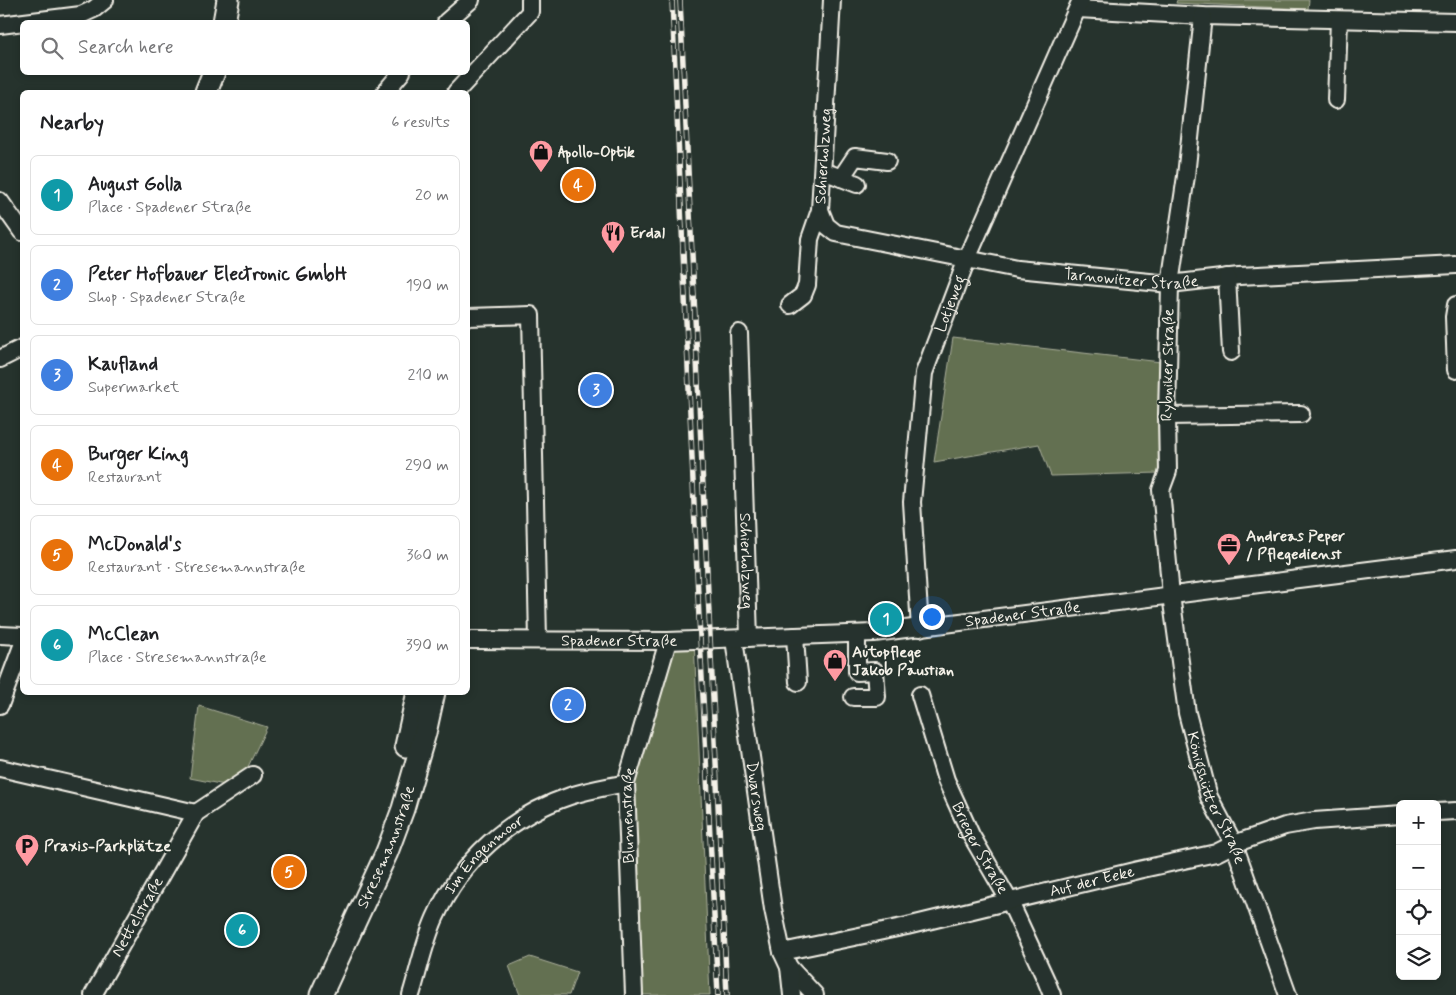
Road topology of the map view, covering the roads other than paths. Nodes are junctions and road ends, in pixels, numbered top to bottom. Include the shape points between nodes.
1 (105, 0) edge
2 (228, 0) edge
3 (472, 0) edge
4 (530, 0) edge
5 (832, 0) edge
6 (1079, 4) edge
7 (1204, 16) junction
8 (41, 20) edge
9 (224, 20) edge
10 (448, 20) edge
11 (1339, 20) junction
12 (1456, 22) edge
13 (20, 23) edge
14 (0, 25) edge
15 (213, 75) edge
16 (214, 75) edge
17 (399, 75) edge
18 (207, 90) edge
19 (216, 90) edge
20 (387, 90) edge
21 (458, 90) edge
22 (1336, 100) dead end
23 (887, 160) dead end
24 (822, 170) junction
25 (841, 178) junction
26 (857, 184) dead end
27 (0, 201) edge
28 (820, 210) junction
29 (20, 229) edge
30 (967, 259) junction
31 (1456, 265) edge
32 (1227, 277) junction
33 (1170, 284) junction
34 (790, 305) dead end
35 (1456, 305) edge
36 (470, 317) edge
37 (739, 333) dead end
38 (20, 349) edge
39 (1231, 352) dead end
40 (0, 359) edge
41 (1456, 370) edge
42 (1301, 414) dead end
43 (1167, 416) junction
44 (1456, 559) edge
45 (1171, 594) junction
46 (920, 628) junction
47 (857, 634) junction
48 (0, 635) edge
49 (20, 636) edge
50 (795, 636) junction
51 (742, 639) junction
52 (470, 640) edge
53 (538, 640) junction
54 (668, 641) junction
55 (20, 651) edge
56 (798, 682) dead end
57 (417, 695) edge
58 (433, 695) edge
59 (920, 695) dead end
60 (853, 697) dead end
61 (0, 706) edge
62 (0, 768) edge
63 (253, 775) dead end
64 (626, 783) junction
65 (1456, 811) edge
66 (1441, 812) edge
67 (196, 813) junction
68 (1396, 815) edge
69 (1234, 844) junction
70 (1010, 902) junction
71 (785, 959) junction
72 (94, 995) edge
73 (306, 995) edge
74 (321, 995) edge
75 (411, 995) edge
76 (634, 995) edge
77 (792, 995) edge
78 (815, 995) edge
79 (1052, 995) edge
80 (1288, 995) edge

1 - 8 street via 82,15
2 - 9 main road
3 - 10 street
4 - 21 street via 530,12
5 - 24 street, Schierholzweg
6 - 7 street
6 - 30 street, Lotjeweg
7 - 11 street
7 - 33 street, Rybniker Straße
11 - 12 street
11 - 22 street
13 - 14 street
15 - 18 main road
16 - 19 main road
17 - 20 street
23 - 25 street via 855,157
24 - 25 street
24 - 28 street, Schierholzweg
25 - 26 street
27 - 29 street
28 - 30 street, Tarnowitzer Straße via 826,225 836,233
28 - 34 street, Schierholzweg via 810,239 807,285 803,295
30 - 33 street, Tarnowitzer Straße via 1017,269
30 - 46 street, Lotjeweg via 924,373 912,502
31 - 32 street, Tarnowitzer Straße
32 - 33 street, Tarnowitzer Straße
32 - 39 street
33 - 43 street, Rybniker Straße
35 - 41 street
36 - 53 street via 531,315
37 - 51 street, Schierholzweg
38 - 40 street
42 - 43 street
43 - 45 street, Rybniker Straße via 1168,471 1161,490
44 - 45 street, Spadener Straße
45 - 46 street, Spadener Straße
45 - 69 street, Königshütter Straße via 1187,713 1209,798
46 - 47 street, Spadener Straße
47 - 50 street, Spadener Straße
47 - 60 street via 857,672 875,671 877,697
48 - 49 street
50 - 51 street, Spadener Straße
50 - 56 street
51 - 54 street, Spadener Straße
51 - 71 street, Dwarsweg via 773,909
52 - 53 street, Spadener Straße
53 - 54 street, Spadener Straße
54 - 64 street, Blumenstraße
55 - 61 street
57 - 73 main road, Stresemannstraße via 402,764 375,846
58 - 74 main road, Stresemannstraße via 403,809 387,852
59 - 70 street, Brieger Straße via 946,780 971,835
62 - 67 street
63 - 67 street, Nettelstraße
64 - 75 street, Im Engenmoor via 589,790 551,803 500,833 481,850 463,869 436,918
64 - 76 street, Blumenstraße
65 - 66 street
67 - 72 street, Nettelstraße
68 - 69 street, Auf der Eeke via 1285,826
69 - 70 street, Auf der Eeke via 1216,853
69 - 80 street, Königshütter Straße
70 - 71 street, Auf der Eeke
70 - 79 street, Brieger Straße
71 - 77 street, Dwarsweg
71 - 78 street

